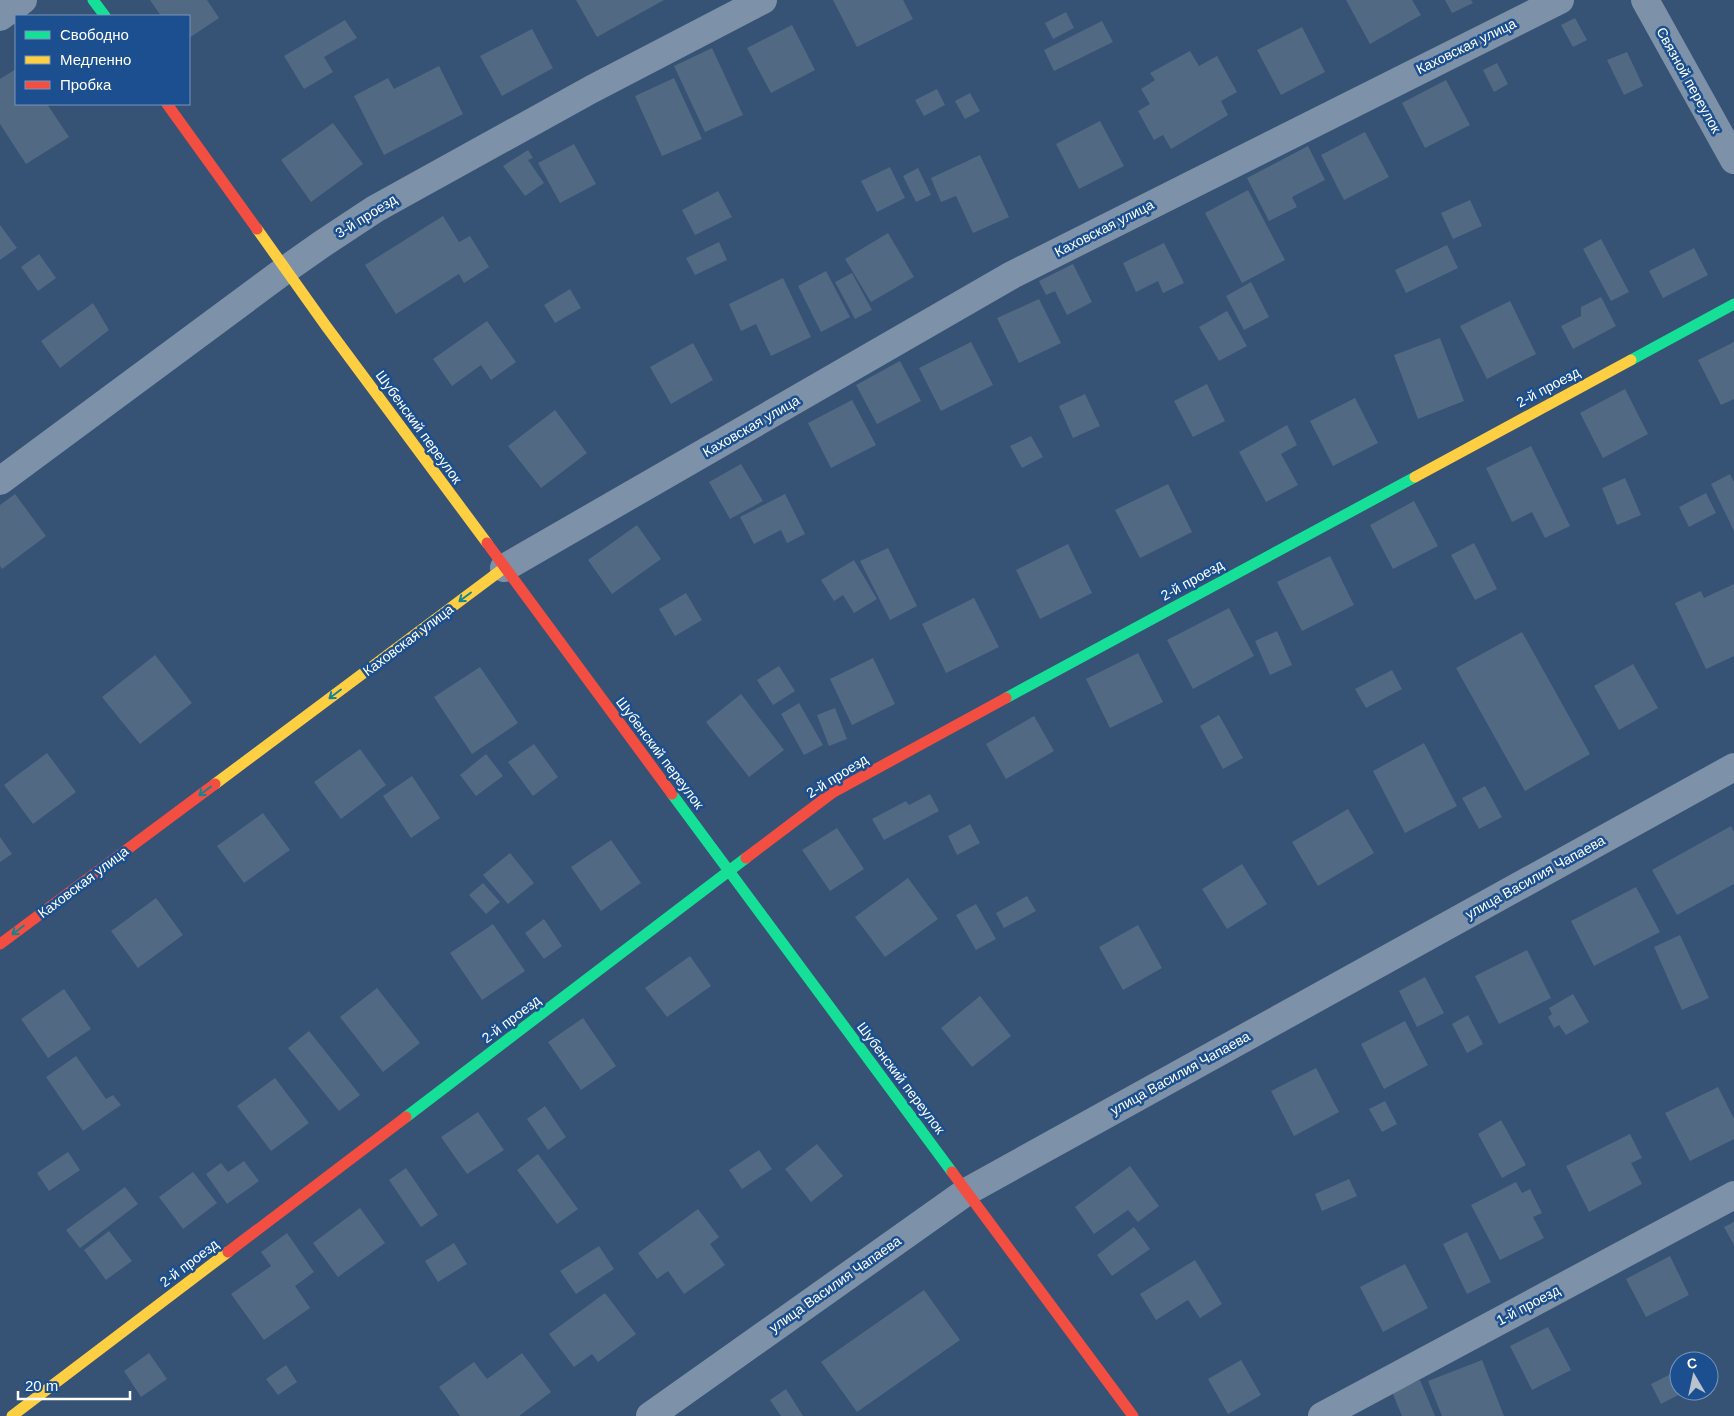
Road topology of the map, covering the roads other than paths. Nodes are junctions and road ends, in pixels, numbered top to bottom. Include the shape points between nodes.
1 (23, 0) edge
2 (93, 0) edge
3 (763, 0) edge
4 (1560, 0) edge
5 (1645, 0) edge
6 (104, 15) edge
7 (0, 16) edge
8 (168, 105) edge
9 (1734, 160) edge
10 (285, 270) junction
11 (1734, 304) edge
12 (0, 481) edge
13 (504, 568) junction
14 (1734, 767) edge
15 (730, 872) junction
16 (0, 944) edge
17 (966, 1192) junction
18 (1734, 1194) edge
19 (12, 1416) edge
20 (650, 1416) edge
21 (1133, 1416) edge
22 (1322, 1416) edge

1 - 7 street
2 - 6 main road
3 - 10 street, 3-й проезд via 592,89 375,209
4 - 13 street, Каховская улица via 1012,274
5 - 9 street, Связной переулок
8 - 10 main road, Шубенский переулок
10 - 12 street, 3-й проезд
10 - 13 main road, Шубенский переулок
11 - 15 main road, 2-й проезд via 832,793
13 - 15 main road, Шубенский переулок
13 -> 16 main road, Каховская улица
14 - 17 street, улица Василия Чапаева
15 - 17 main road, Шубенский переулок
15 - 19 main road, 2-й проезд
17 - 20 street, улица Василия Чапаева
17 - 21 main road, Шубенский переулок
18 - 22 street, 1-й проезд

